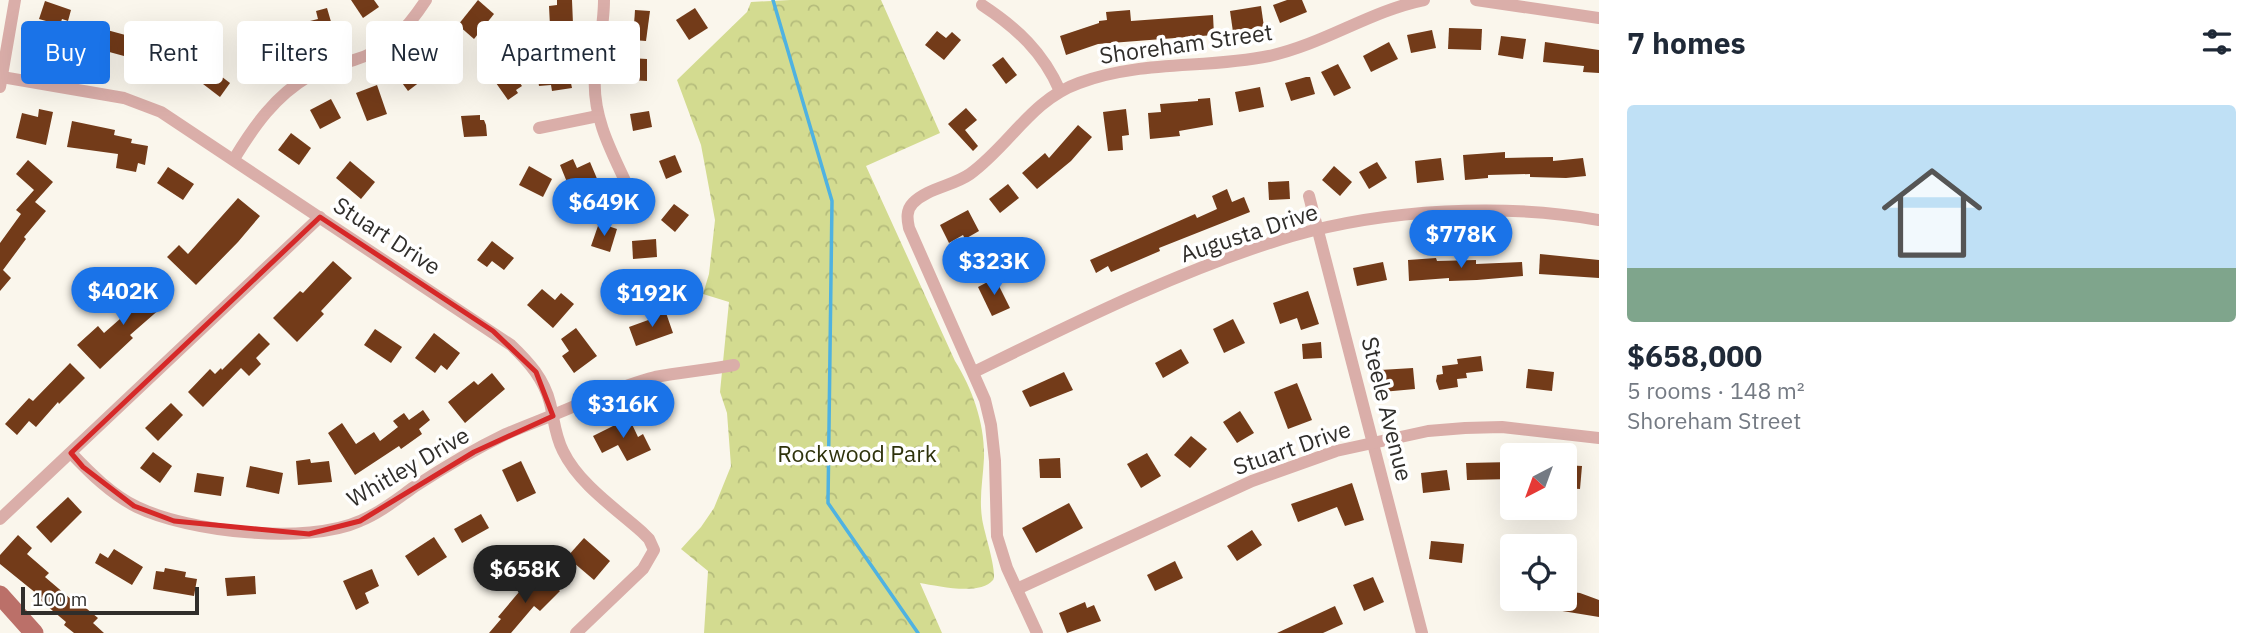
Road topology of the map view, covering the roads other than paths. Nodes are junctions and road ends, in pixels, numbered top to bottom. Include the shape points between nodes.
1 (15, 0) edge
2 (426, 0) edge
3 (604, 0) edge
4 (1424, 0) edge
5 (1476, 0) edge
6 (982, 5) dead end
7 (1599, 18) edge
8 (1, 82) edge
9 (1060, 91) junction
10 (598, 116) junction
11 (539, 128) dead end
12 (234, 159) junction
13 (629, 189) dead end
14 (1309, 196) dead end
15 (320, 217) junction
16 (1599, 220) edge
17 (1318, 230) junction
18 (734, 365) dead end
19 (974, 372) junction
20 (552, 416) junction
21 (1599, 438) edge
22 (1373, 442) junction
23 (71, 453) junction
24 (0, 520) edge
25 (1017, 589) junction
26 (0, 595) edge
27 (34, 633) edge
28 (576, 633) edge
29 (1037, 633) edge
30 (1422, 633) edge

1 - 8 street
2 - 12 street via 388,46 322,69 286,92 258,122
3 - 10 street via 596,74
4 - 9 street, Shoreham Street via 1269,56 1138,69
5 - 7 street
6 - 9 street via 1030,41
8 - 12 street, Stuart Drive via 139,103
9 - 19 street, Shoreham Street via 1027,116 967,176 910,205 909,228
10 - 11 street
10 - 13 street
12 - 15 street, Stuart Drive
14 - 17 street, Steele Avenue
15 - 20 street, Stuart Drive via 512,345 536,372
15 - 23 street
16 - 17 street, Augusta Drive via 1510,210 1456,211
17 - 19 street, Augusta Drive via 1199,270
17 - 22 street, Steele Avenue
18 - 20 street, Whitley Drive via 656,377
19 - 25 street via 991,425 997,536
20 - 23 street, Whitley Drive via 474,452 360,521 309,534 174,521 122,498
20 - 28 street, Stuart Drive via 572,466 642,532 654,550 643,569
21 - 22 street, Stuart Drive via 1502,427 1428,431
22 - 25 street, Stuart Drive via 1308,459 1252,481
22 - 30 street, Steele Avenue
23 - 24 street
25 - 29 street
26 - 27 main road

